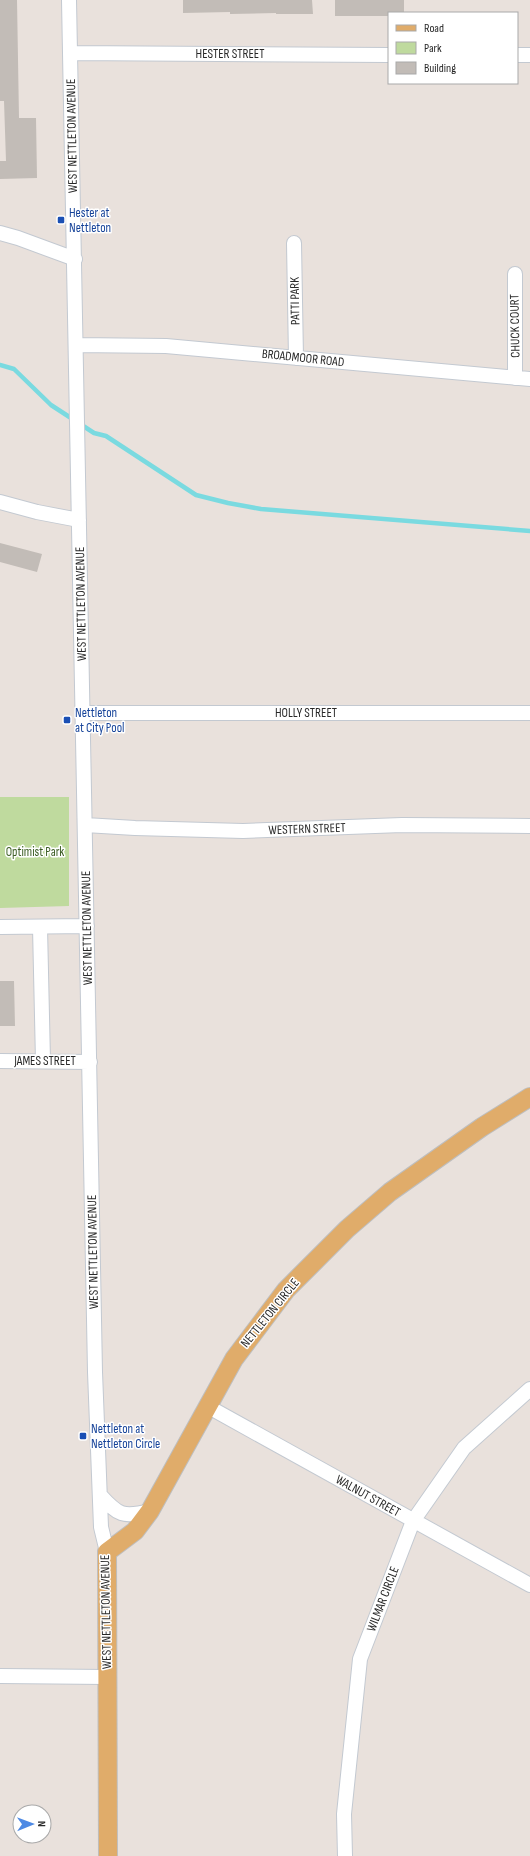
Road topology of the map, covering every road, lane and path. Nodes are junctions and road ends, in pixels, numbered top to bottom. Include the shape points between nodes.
1 (69, 0) edge
2 (70, 53) junction
3 (388, 54) edge
4 (518, 55) edge
5 (530, 55) edge
6 (0, 233) edge
7 (294, 243) dead end
8 (75, 259) junction
9 (515, 274) dead end
10 (76, 345) junction
11 (296, 358) junction
12 (516, 378) junction
13 (530, 379) edge
14 (0, 502) edge
15 (79, 520) junction
16 (83, 713) junction
17 (530, 713) edge
18 (85, 825) junction
19 (530, 826) edge
20 (40, 926) junction
21 (87, 926) junction
22 (0, 927) edge
23 (0, 1061) edge
24 (43, 1061) junction
25 (90, 1062) junction
26 (530, 1097) edge
27 (530, 1389) edge
28 (207, 1406) junction
29 (100, 1495) junction
30 (150, 1511) junction
31 (413, 1521) junction
32 (107, 1552) junction
33 (530, 1585) edge
34 (0, 1676) edge
35 (107, 1677) junction
36 (108, 1856) edge
37 (345, 1856) edge

1 - 2 street, WEST NETTLETON AVENUE
2 - 3 street, HESTER STREET
2 - 8 street, WEST NETTLETON AVENUE
4 - 5 street
6 - 8 street
7 - 11 street, PATTI PARK
8 - 10 street, WEST NETTLETON AVENUE
9 - 12 street, CHUCK COURT
10 - 11 street, BROADMOOR ROAD via 166,346
10 - 15 street, WEST NETTLETON AVENUE
11 - 12 street, BROADMOOR ROAD
12 - 13 street, BROADMOOR ROAD
14 - 15 street
15 - 16 street, WEST NETTLETON AVENUE
16 - 17 street, HOLLY STREET
16 - 18 street, WEST NETTLETON AVENUE
18 - 19 street, WESTERN STREET via 243,831 402,825
18 - 21 street, WEST NETTLETON AVENUE
20 - 21 street
20 - 22 street
20 - 24 street
21 - 25 street, WEST NETTLETON AVENUE
23 - 24 street, JAMES STREET
24 - 25 street, JAMES STREET
25 - 29 street, WEST NETTLETON AVENUE
26 - 28 main road, NETTLETON CIRCLE via 482,1127 390,1192 347,1229 286,1290 234,1359
27 - 31 street, WILMAR CIRCLE via 464,1448
28 - 30 main road, NETTLETON CIRCLE
28 - 31 street, WALNUT STREET
29 - 30 street via 118,1513 136,1514
29 - 32 street, WEST NETTLETON AVENUE via 101,1527
30 - 32 main road, NETTLETON CIRCLE via 135,1531
31 - 33 street, WALNUT STREET
31 - 37 street, WILMAR CIRCLE via 360,1659 344,1814
32 - 35 main road, WEST NETTLETON AVENUE
34 - 35 street
35 - 36 main road, WEST NETTLETON AVENUE

